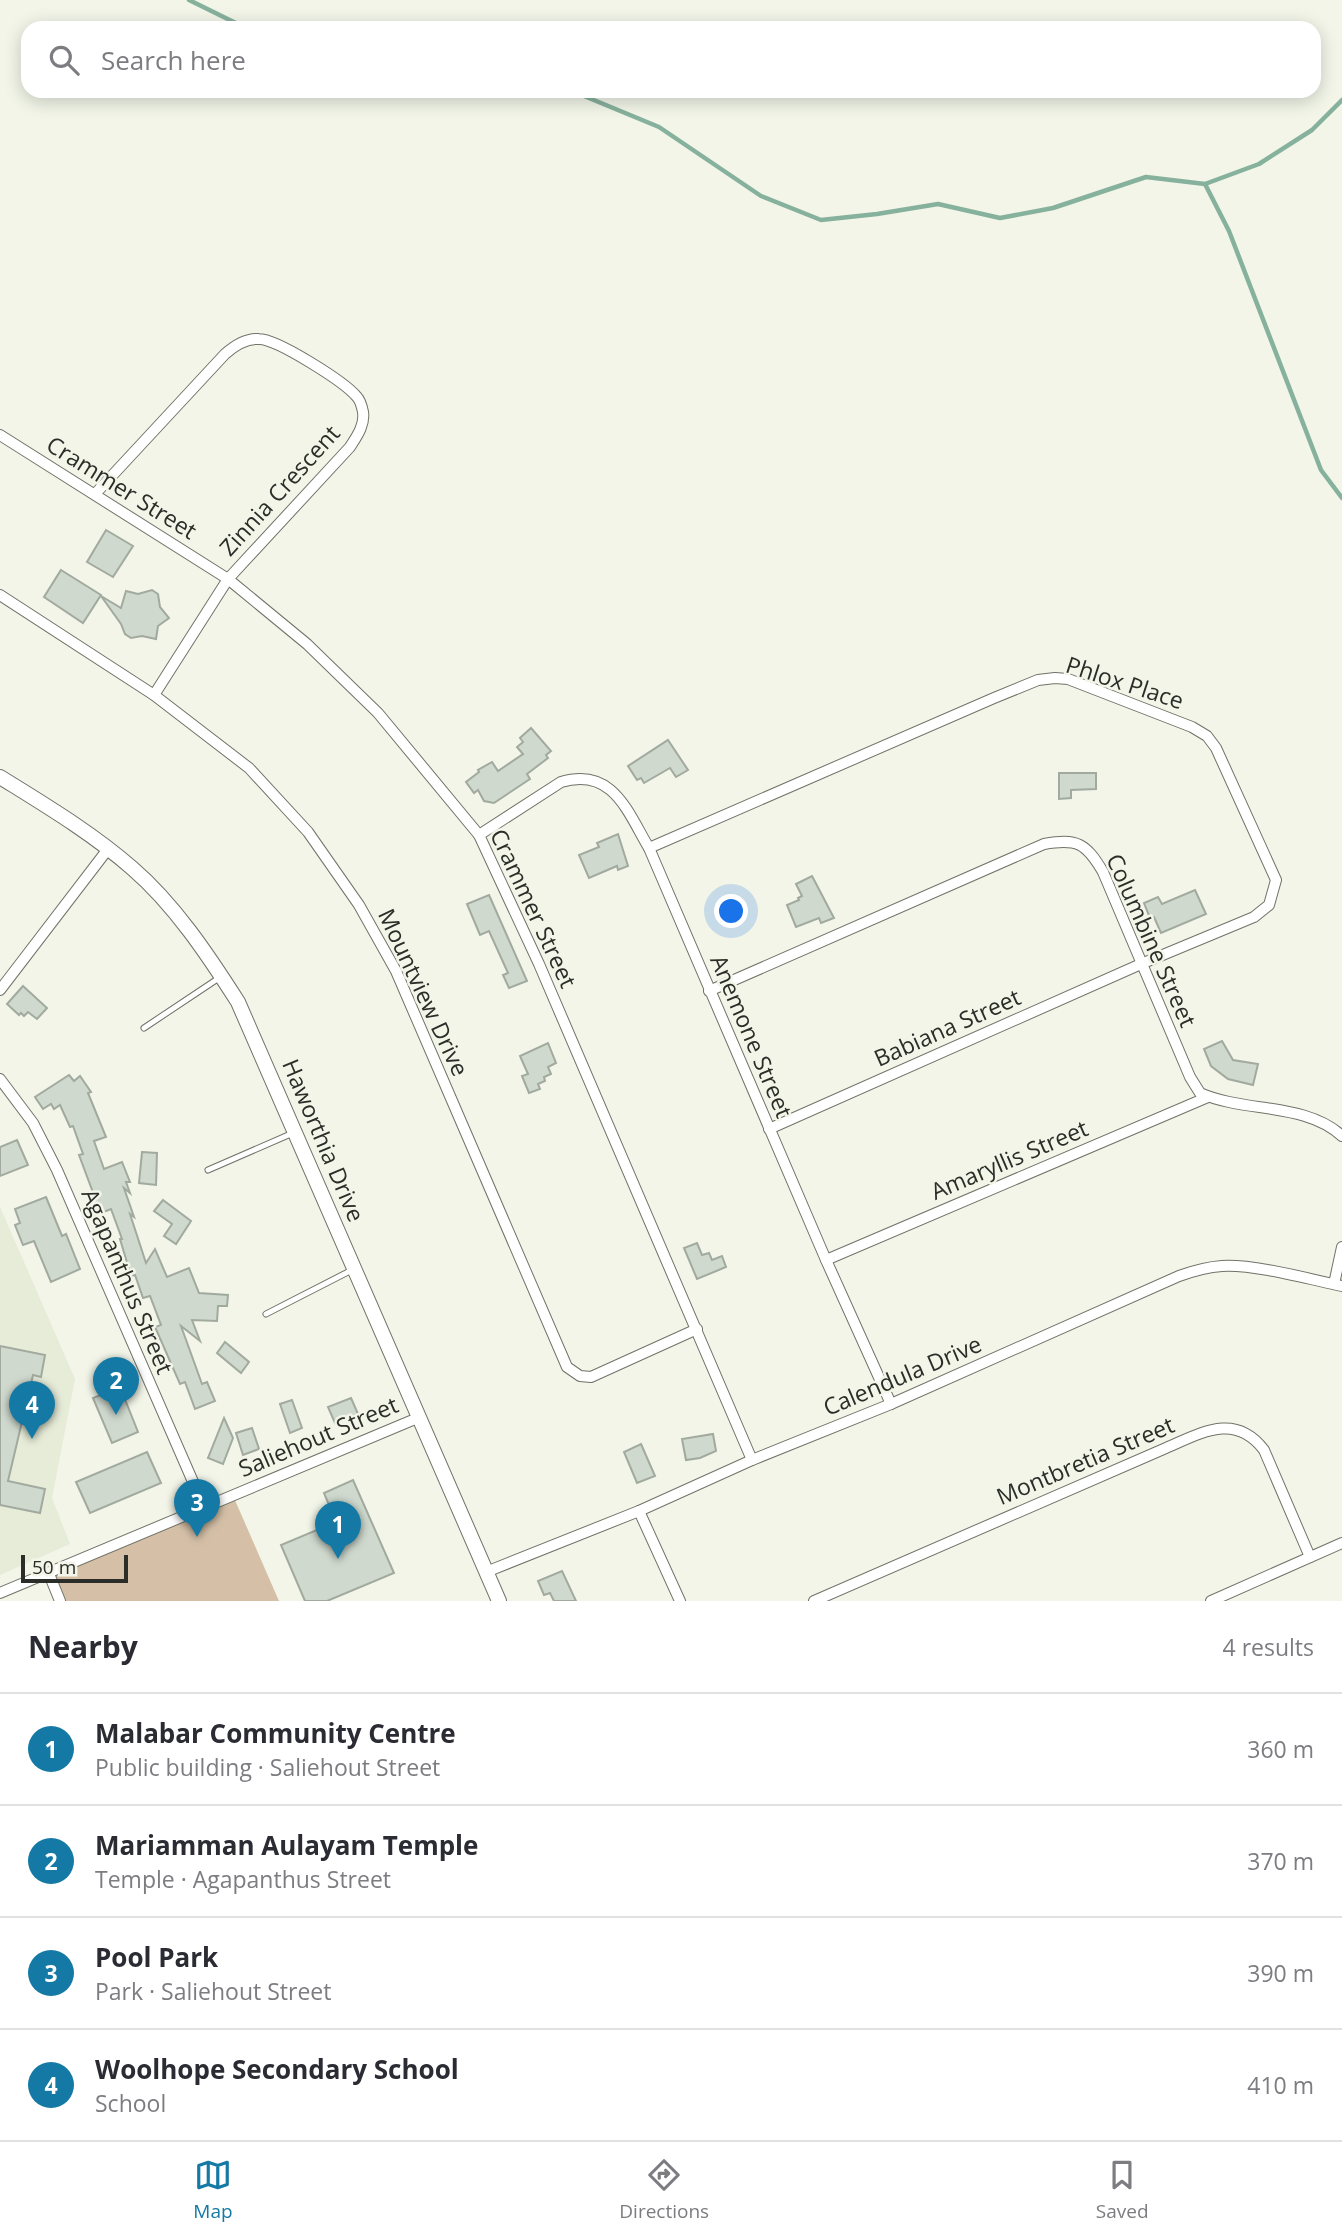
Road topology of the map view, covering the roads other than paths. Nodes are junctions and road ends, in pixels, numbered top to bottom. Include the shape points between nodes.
1 (0, 435) edge
2 (95, 494) junction
3 (228, 579) junction
4 (1, 597) edge
5 (154, 695) junction
6 (0, 777) edge
7 (479, 835) junction
8 (649, 848) junction
9 (108, 849) junction
10 (1141, 964) junction
11 (222, 976) junction
12 (0, 990) edge
13 (709, 992) junction
14 (144, 1028) dead end
15 (0, 1079) edge
16 (1208, 1097) junction
17 (769, 1129) junction
18 (296, 1131) junction
19 (1342, 1136) edge
20 (208, 1170) dead end
21 (1342, 1247) edge
22 (826, 1260) junction
23 (355, 1268) junction
24 (1338, 1285) edge
25 (266, 1314) dead end
26 (697, 1329) junction
27 (891, 1404) junction
28 (420, 1417) junction
29 (752, 1460) junction
30 (204, 1507) junction
31 (639, 1511) junction
32 (1342, 1543) edge
33 (1310, 1557) junction
34 (486, 1572) junction
35 (48, 1574) junction
36 (0, 1593) edge
37 (60, 1601) edge
38 (499, 1601) edge
39 (680, 1601) edge
40 (814, 1601) edge
41 (1211, 1601) edge

1 - 2 street, Crammer Street
2 - 3 street, Crammer Street
2 - 3 street, Zinnia Crescent via 236,344 271,341 344,385 359,398 363,422 359,432
3 - 5 street, Zinnia Crescent
3 - 7 street, Crammer Street via 307,643 378,713
4 - 5 street, Mountview Drive
5 - 26 street, Mountview Drive via 249,768 308,832 359,905 396,971 567,1367 591,1377
6 - 9 street, Haworthia Drive
7 - 8 street, Anemone Street via 561,782 589,779 612,791
7 - 26 street, Crammer Street
8 - 10 street, Phlox Place via 1027,685 1055,678 1068,680 1207,736 1276,880 1269,905 1254,916
8 - 13 street, Anemone Street
9 - 11 street, Haworthia Drive via 164,900
9 - 12 street
10 - 13 street, Columbine Street via 1092,853 1067,840 1044,844
10 - 16 street, Columbine Street via 1189,1077
10 - 17 street, Babiana Street
11 - 14 lane
11 - 18 street, Haworthia Drive via 252,1030
13 - 17 street, Anemone Street
15 - 30 street, Agapanthus Street via 33,1123 57,1170
16 - 19 street via 1311,1118
16 - 22 street, Amaryllis Street
17 - 22 street, Anemone Street
18 - 20 lane
18 - 23 street, Haworthia Drive
21 - 24 street
22 - 27 street, Anemone Street
23 - 25 lane
23 - 28 street, Haworthia Drive
24 - 27 street, Calendula Drive via 1244,1267 1201,1269
26 - 29 street, Crammer Street
27 - 29 street, Calendula Drive
28 - 30 street, Saliehout Street
28 - 34 street, Haworthia Drive
29 - 31 street, Calendula Drive
30 - 35 street, Saliehout Street
31 - 34 street, Calendula Drive
31 - 39 street
32 - 33 street
33 - 40 street, Montbretia Street via 1264,1450 1246,1434 1222,1428 1185,1439
33 - 41 street
34 - 38 street, Haworthia Drive
35 - 36 street, Saliehout Street
35 - 37 street

